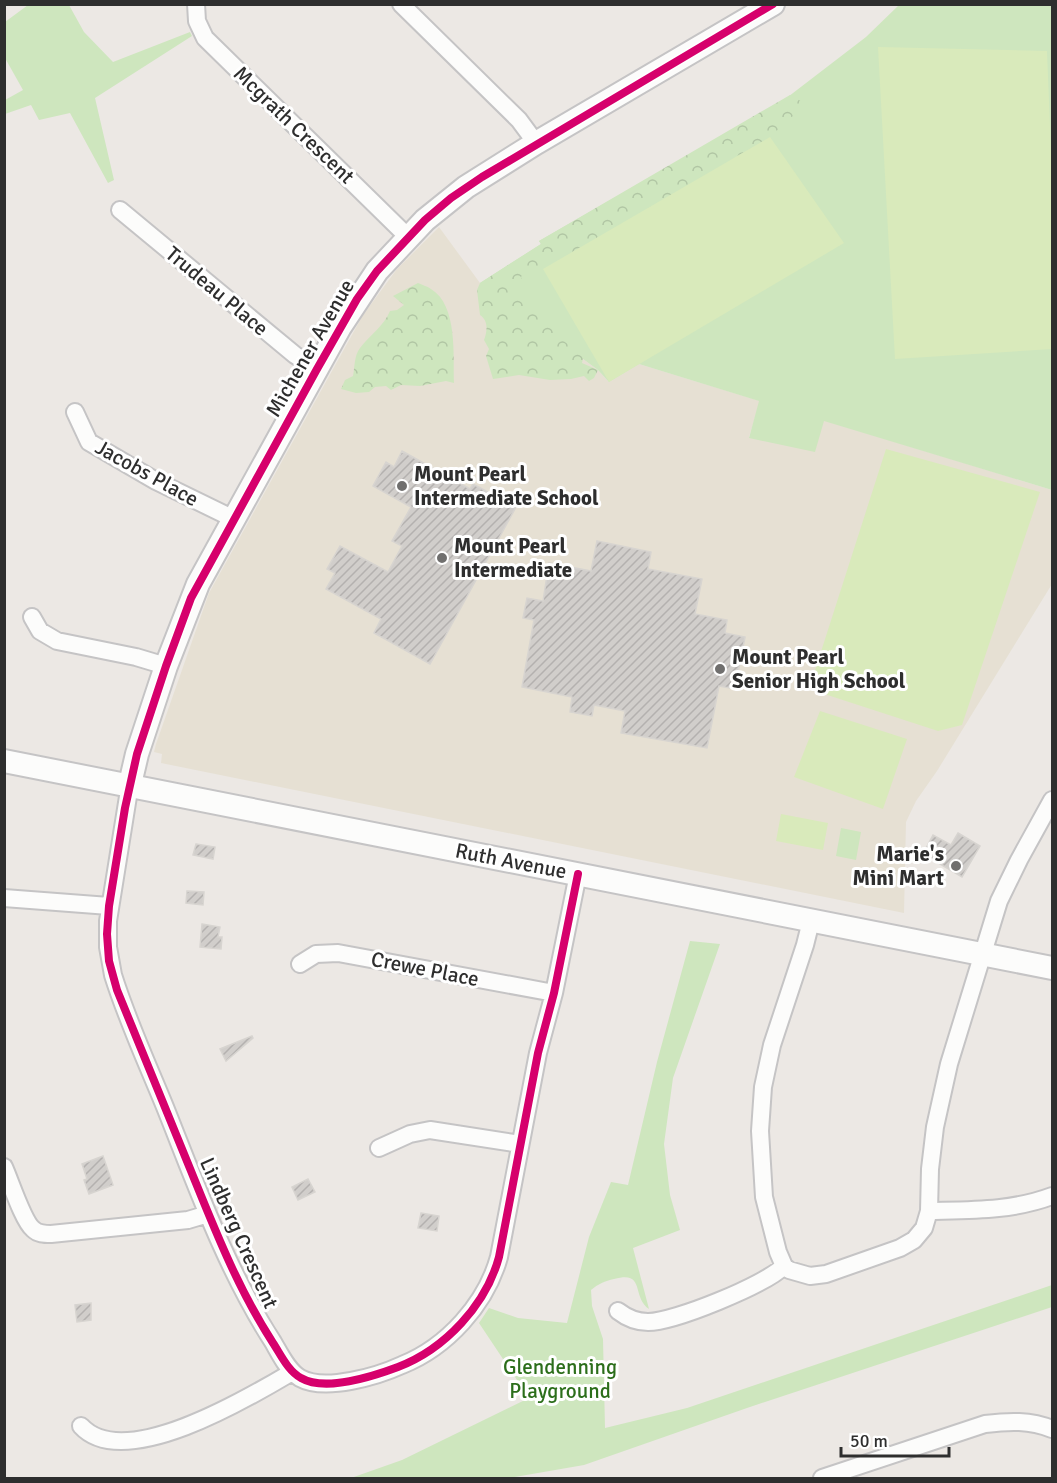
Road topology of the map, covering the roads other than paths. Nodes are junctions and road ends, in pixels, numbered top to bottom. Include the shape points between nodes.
1 (196, 4) edge
2 (402, 4) edge
3 (773, 4) edge
4 (536, 144) junction
5 (120, 210) dead end
6 (408, 237) junction
7 (316, 369) junction
8 (75, 412) dead end
9 (234, 519) junction
10 (32, 617) dead end
11 (166, 666) junction
12 (4, 761) edge
13 (130, 784) junction
14 (1053, 800) edge
15 (578, 874) junction
16 (4, 898) edge
17 (110, 906) junction
18 (810, 921) junction
19 (983, 954) junction
20 (300, 964) dead end
21 (1053, 968) edge
22 (554, 993) junction
23 (520, 1144) junction
24 (379, 1148) dead end
25 (4, 1167) edge
26 (1053, 1196) edge
27 (929, 1211) junction
28 (208, 1214) junction
29 (784, 1266) junction
30 (618, 1311) dead end
31 (292, 1372) junction
32 (81, 1426) dead end
33 (1053, 1429) edge
34 (822, 1479) edge

1 - 6 street, Mcgrath Crescent via 197,21 205,38
2 - 4 street via 519,120
3 - 4 main road, Michener Avenue
4 - 6 main road, Michener Avenue via 451,198
5 - 7 street, Trudeau Place
6 - 7 main road, Michener Avenue via 362,292
7 - 9 main road, Michener Avenue
8 - 9 street, Jacobs Place via 89,442 156,481
9 - 11 main road, Michener Avenue via 198,584
10 - 11 street via 40,631 57,641
11 - 13 main road, Michener Avenue
12 - 13 main road, Ruth Avenue
13 - 15 main road, Ruth Avenue
13 - 17 street, Lindberg Crescent
14 - 19 street via 1004,890
15 - 18 main road, Ruth Avenue
15 - 22 street
16 - 17 street
17 - 28 street, Lindberg Crescent via 108,947 115,983
18 - 19 main road, Ruth Avenue
18 - 29 street via 772,1045 761,1107 764,1197
19 - 21 main road, Ruth Avenue
19 - 27 street via 940,1096 932,1146
20 - 22 street, Crewe Place via 316,954 338,953
22 - 23 street
23 - 24 street via 430,1130
23 - 31 street via 496,1267 463,1322 429,1351 376,1374 320,1383
25 - 28 street via 27,1222 39,1233 188,1220
26 - 27 street via 1008,1208
27 - 29 street via 919,1235 907,1245 886,1253 818,1275 802,1275
28 - 31 street, Lindberg Crescent via 245,1296
29 - 30 street via 766,1280 731,1296 657,1322 632,1320
31 - 32 street via 211,1418 160,1434 111,1441 93,1436
33 - 34 street via 1009,1420 985,1424

